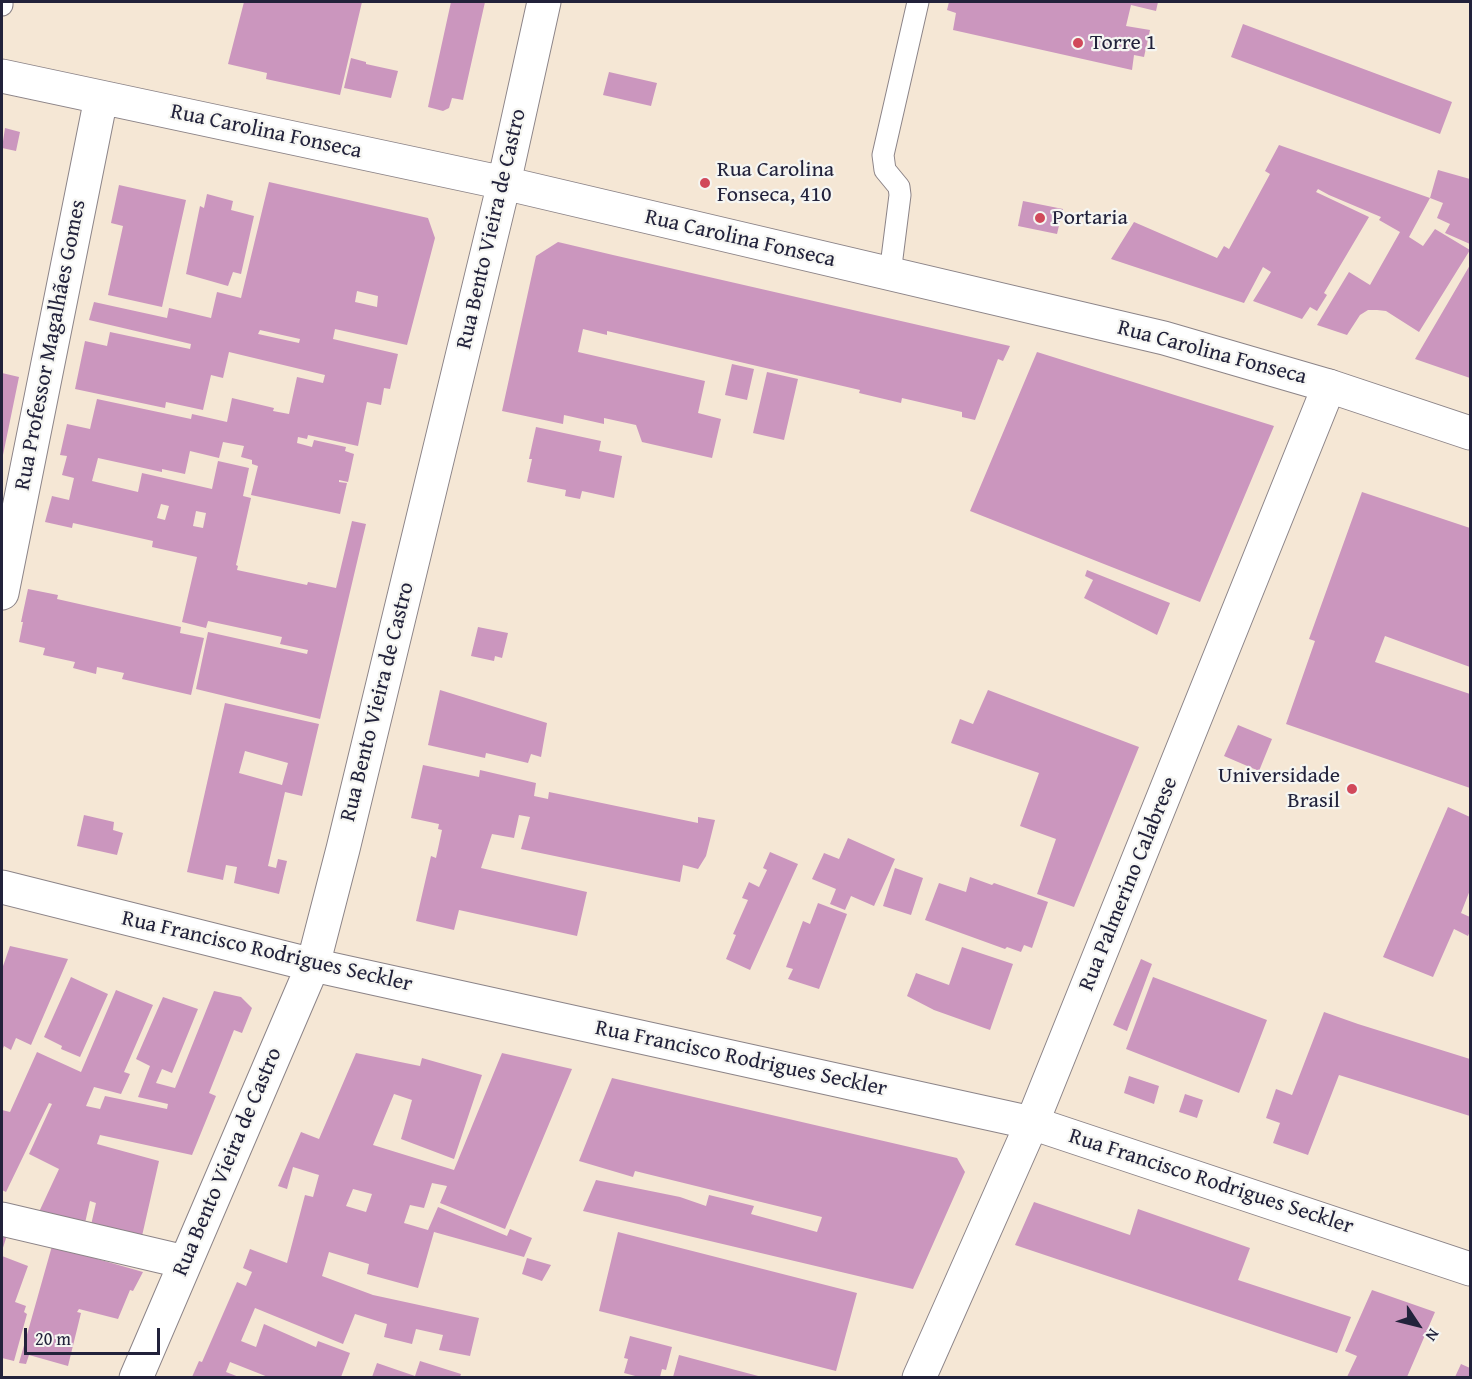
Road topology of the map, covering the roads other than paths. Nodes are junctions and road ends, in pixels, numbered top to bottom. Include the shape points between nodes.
1 (544, 2) edge
2 (918, 2) edge
3 (2, 76) edge
4 (101, 98) junction
5 (504, 183) junction
6 (890, 274) junction
7 (1329, 386) junction
8 (1470, 433) edge
9 (2, 593) edge
10 (2, 887) edge
11 (313, 964) junction
12 (1032, 1123) junction
13 (2, 1219) edge
14 (185, 1262) junction
15 (1470, 1269) edge
16 (136, 1377) edge
17 (919, 1377) edge

1 - 5 street, Rua Bento Vieira de Castro
2 - 6 lane via 883,155 885,170 899,187 900,195
3 - 4 street, Rua Carolina Fonseca
4 - 5 street, Rua Carolina Fonseca
4 - 9 street, Rua Professor Magalhães Gomes
5 - 6 street, Rua Carolina Fonseca
5 - 11 street, Rua Bento Vieira de Castro
6 - 7 street, Rua Carolina Fonseca via 1164,338
7 - 8 street, Rua Carolina Fonseca
7 - 12 street, Rua Palmerino Calabrese
10 - 11 street, Rua Francisco Rodrigues Seckler
11 - 12 street, Rua Francisco Rodrigues Seckler
11 - 14 street, Rua Bento Vieira de Castro
12 - 15 street, Rua Francisco Rodrigues Seckler
12 - 17 street, Rua Palmerino Calabrese
13 - 14 street
14 - 16 street, Rua Bento Vieira de Castro

